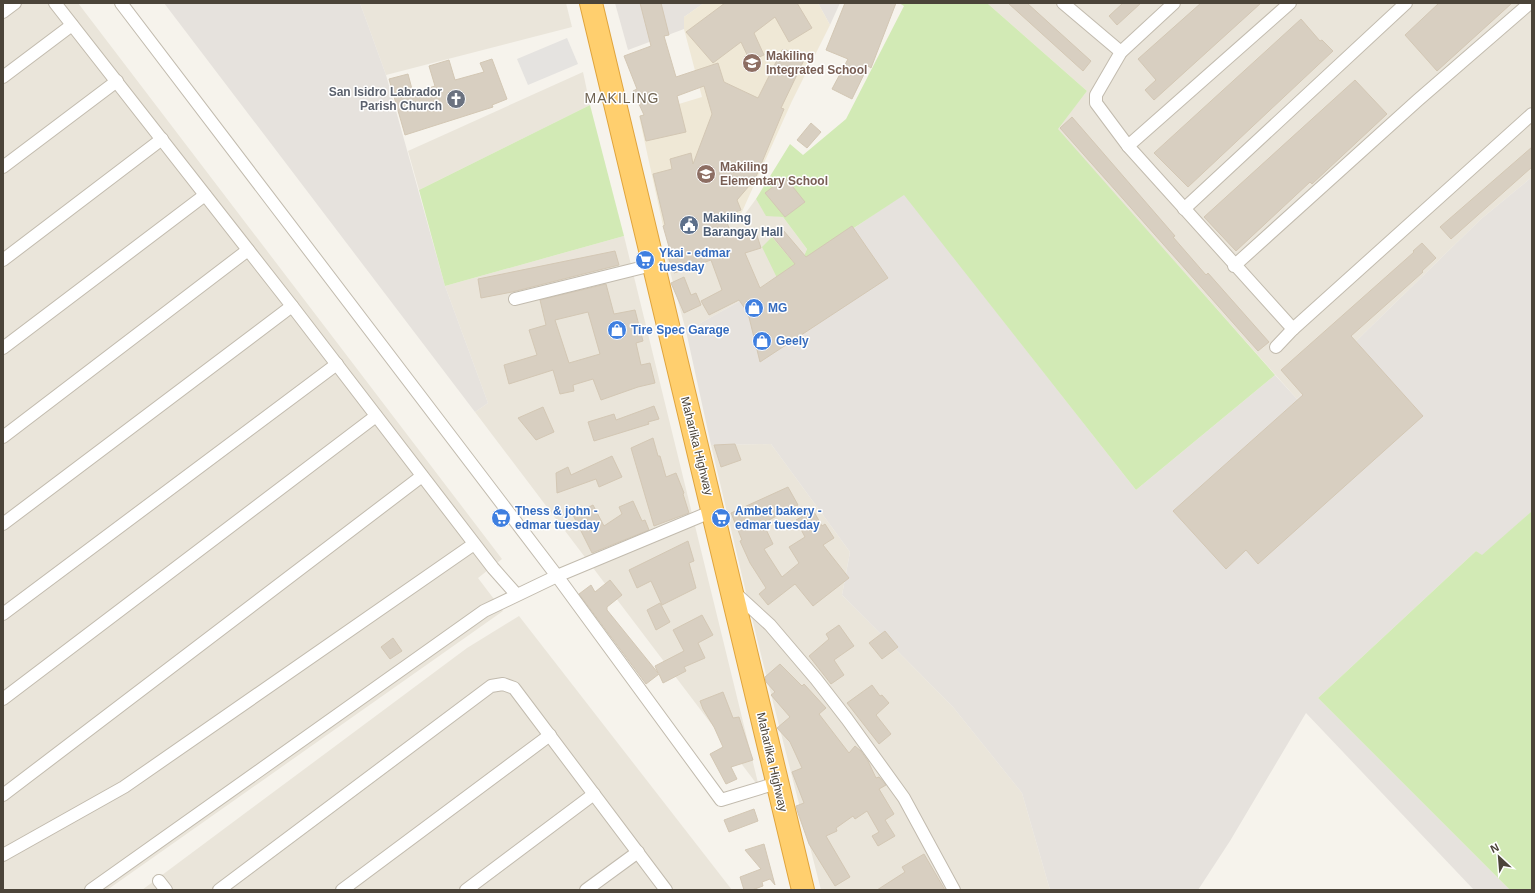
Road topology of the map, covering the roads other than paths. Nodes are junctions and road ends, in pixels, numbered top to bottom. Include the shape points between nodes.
1 (15, 3) edge
2 (55, 3) edge
3 (121, 3) edge
4 (591, 3) edge
5 (1063, 3) edge
6 (1174, 3) edge
7 (1290, 3) edge
8 (1406, 3) edge
9 (1530, 3) edge
10 (3, 12) edge
11 (72, 25) junction
12 (1121, 52) junction
13 (3, 77) edge
14 (117, 81) junction
15 (1532, 114) edge
16 (162, 139) junction
17 (1128, 146) junction
18 (3, 167) edge
19 (205, 195) junction
20 (1184, 209) junction
21 (248, 250) junction
22 (3, 260) edge
23 (652, 265) junction
24 (1234, 266) junction
25 (515, 299) dead end
26 (292, 306) junction
27 (1293, 329) junction
28 (1276, 347) dead end
29 (3, 348) edge
30 (337, 364) junction
31 (376, 416) junction
32 (3, 437) edge
33 (422, 476) junction
34 (713, 511) junction
35 (3, 524) edge
36 (474, 544) junction
37 (557, 576) junction
38 (731, 590) junction
39 (516, 594) junction
40 (3, 614) edge
41 (3, 699) edge
42 (550, 735) junction
43 (776, 783) junction
44 (594, 794) junction
45 (3, 796) edge
46 (638, 852) junction
47 (3, 856) edge
48 (91, 890) edge
49 (219, 890) edge
50 (342, 890) edge
51 (466, 890) edge
52 (586, 890) edge
53 (666, 890) edge
54 (803, 890) edge
55 (954, 890) edge

1 - 10 street
2 - 11 street
3 - 37 street
4 - 23 highway, Maharlika Highway
5 - 12 street
6 - 12 street
7 - 17 street
8 - 20 street
9 - 24 street
11 - 13 street
11 - 14 street
12 - 17 street via 1096,95 1096,103
14 - 16 street
14 - 18 street
15 - 27 street
16 - 19 street
16 - 22 street
17 - 20 street
19 - 21 street
19 - 29 street
20 - 24 street
21 - 26 street
21 - 32 street
23 - 25 street
23 - 34 highway, Maharlika Highway
24 - 27 street
26 - 30 street
26 - 35 street
27 - 28 street
30 - 31 street
30 - 40 street
31 - 33 street
31 - 41 street
33 - 36 street
33 - 45 street
34 - 37 street
34 - 38 highway, Maharlika Highway
36 - 39 street
36 - 47 street via 124,786
37 - 39 street
37 - 43 street via 721,800
38 - 43 highway, Maharlika Highway
38 - 55 street via 770,625 843,714 904,798
39 - 48 street via 484,611
42 - 44 street
42 - 49 street via 514,688 503,684 491,686
42 - 50 street
43 - 54 highway, Maharlika Highway
44 - 46 street
44 - 51 street
46 - 52 street
46 - 53 street

